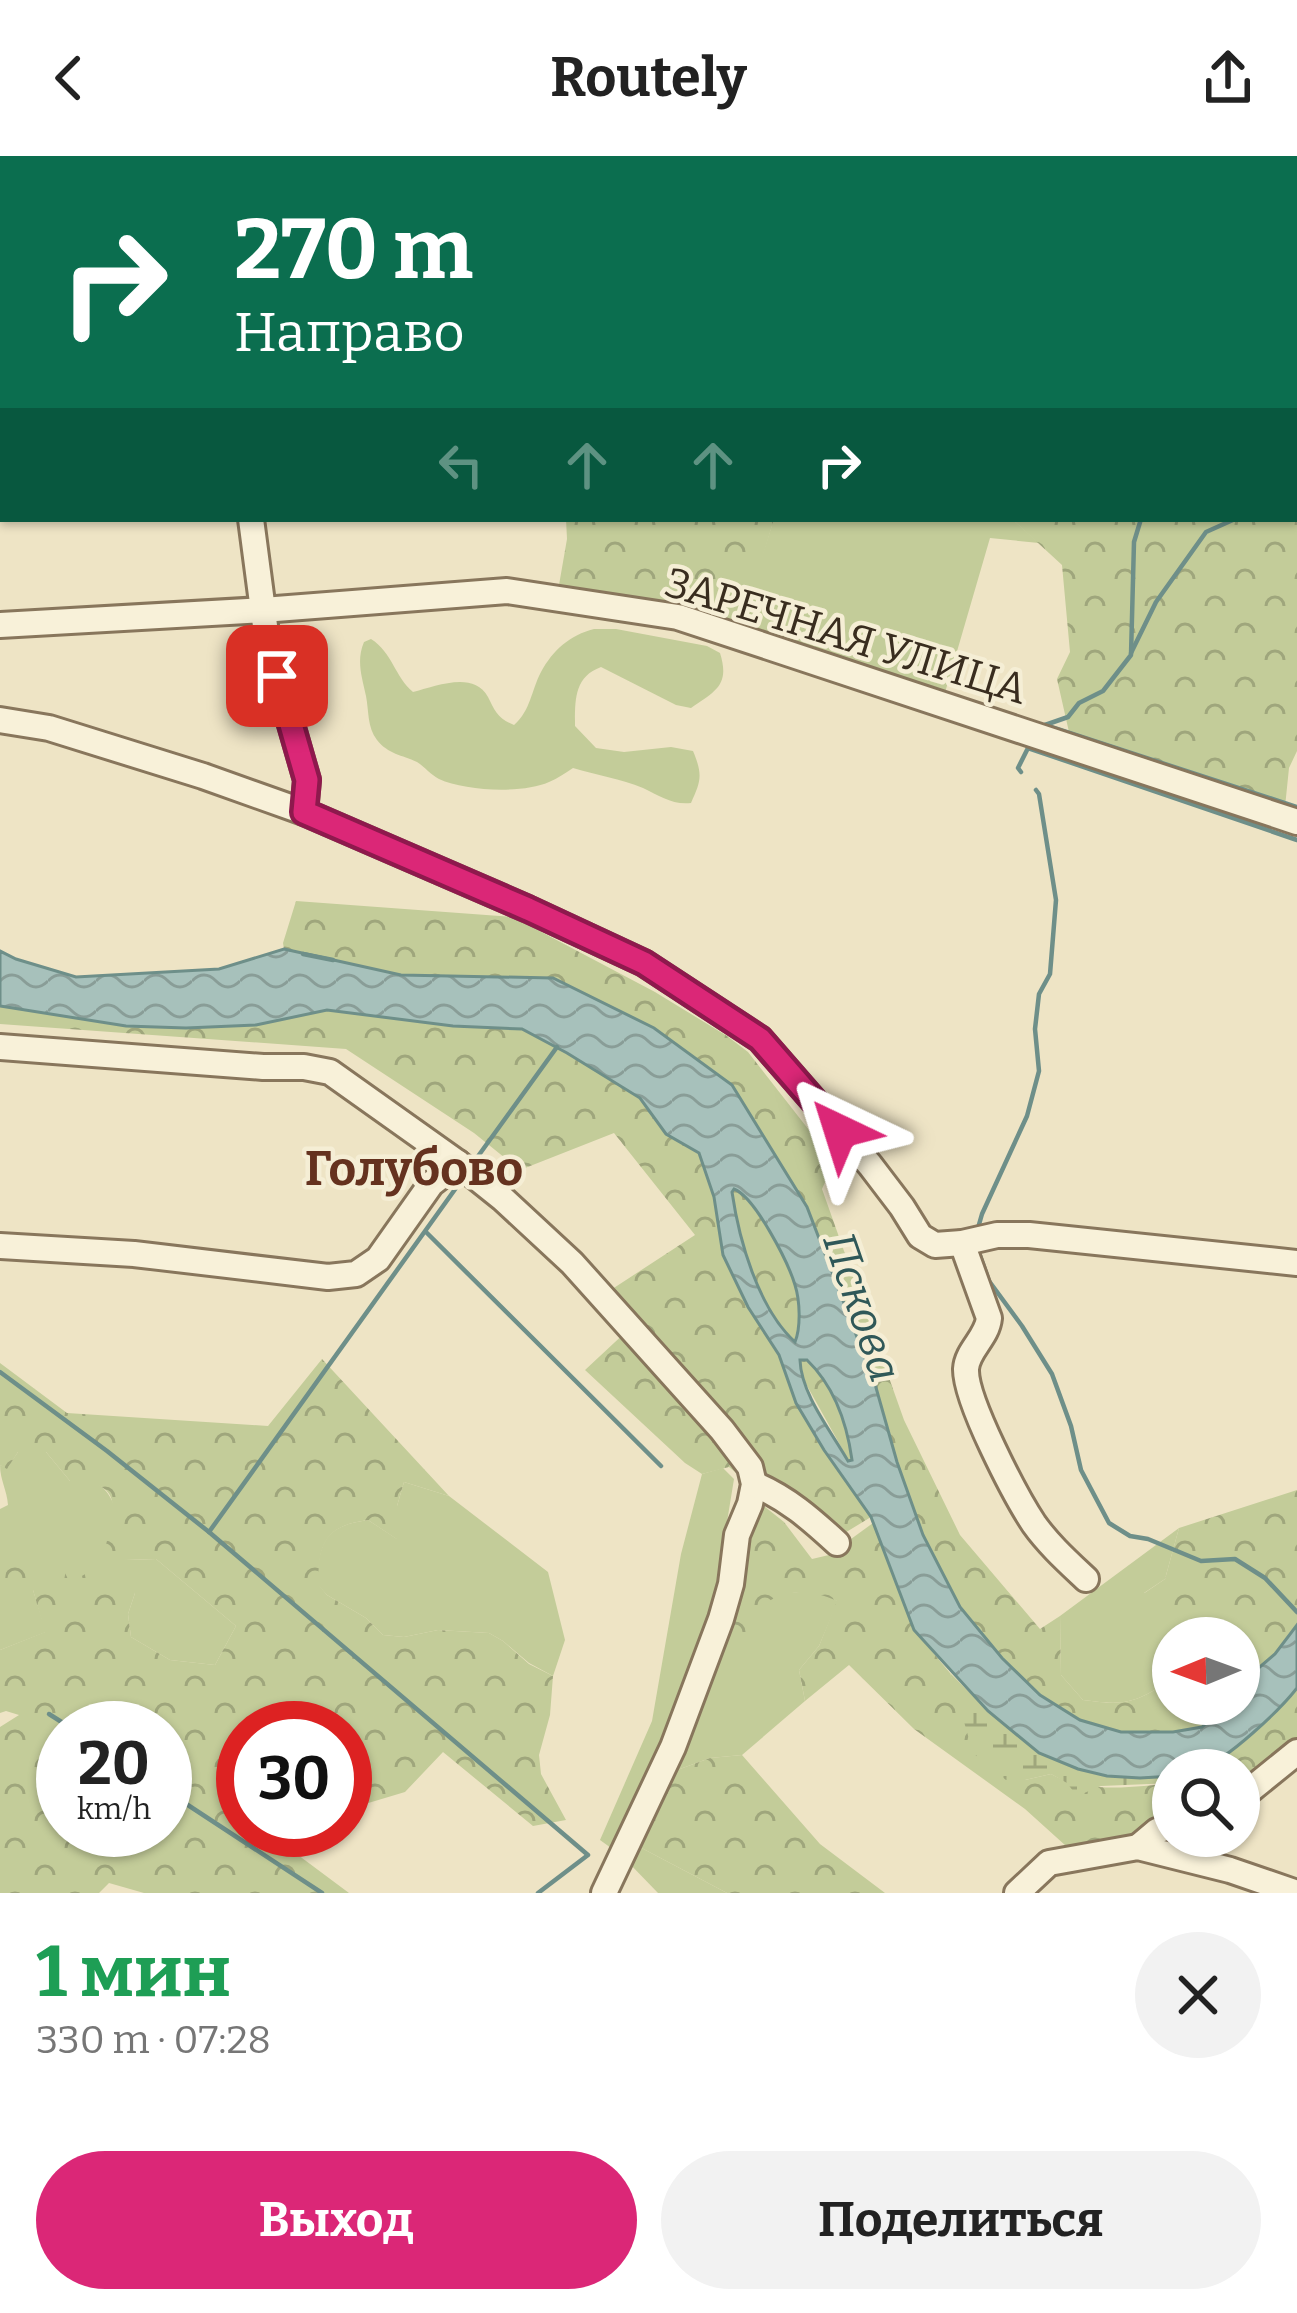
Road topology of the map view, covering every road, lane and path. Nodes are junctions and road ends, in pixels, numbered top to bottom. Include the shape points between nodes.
1 (251, 522) edge
2 (263, 610) junction
3 (0, 625) edge
4 (0, 720) edge
5 (304, 812) junction
6 (1297, 822) edge
7 (0, 1047) edge
8 (458, 1163) junction
9 (962, 1243) junction
10 (0, 1246) edge
11 (1297, 1263) edge
12 (754, 1484) junction
13 (837, 1543) dead end
14 (1087, 1579) dead end
15 (1297, 1752) edge
16 (1260, 1781) edge
17 (1152, 1835) edge
18 (1138, 1847) junction
19 (604, 1893) edge
20 (1017, 1893) edge
21 (1297, 1893) edge

1 - 2 street
2 - 3 street, ЗАРЕЧНАЯ УЛИЦА
2 - 5 street via 307,780
2 - 6 street, ЗАРЕЧНАЯ УЛИЦА via 507,591 678,617
4 - 5 street via 49,728
5 - 9 street via 644,963 741,1026 870,1165 920,1236 935,1245
7 - 8 street via 330,1072
8 - 10 street via 356,1274
8 - 12 street via 572,1263 722,1430
9 - 11 street via 1029,1234
9 - 14 street via 988,1318 966,1371 976,1408 1034,1524
12 - 13 street via 800,1509
12 - 19 street via 721,1618 674,1747
15 - 16 street
17 - 18 street
18 - 20 street via 1048,1863
18 - 21 street

